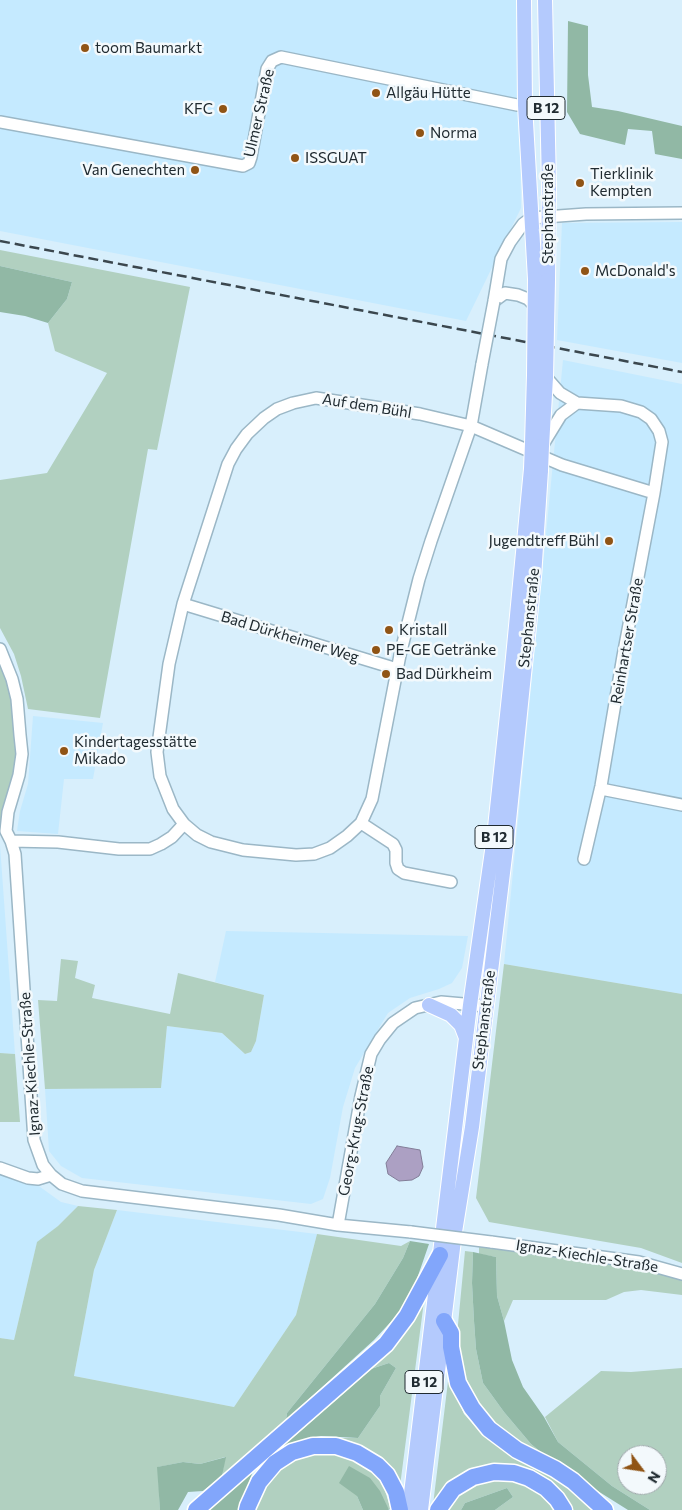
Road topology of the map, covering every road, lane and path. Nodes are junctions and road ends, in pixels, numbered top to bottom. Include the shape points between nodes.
1 (524, 0) edge
2 (545, 0) edge
3 (525, 106) junction
4 (546, 106) junction
5 (0, 122) edge
6 (682, 213) edge
7 (549, 216) junction
8 (532, 218) junction
9 (541, 280) junction
10 (494, 301) junction
11 (535, 306) junction
12 (540, 376) junction
13 (577, 403) junction
14 (470, 426) junction
15 (537, 445) junction
16 (654, 493) junction
17 (183, 604) junction
18 (0, 649) edge
19 (518, 668) junction
20 (397, 669) junction
21 (601, 789) junction
22 (682, 805) edge
23 (361, 822) junction
24 (184, 824) junction
25 (12, 841) junction
26 (584, 859) dead end
27 (451, 882) dead end
28 (429, 1005) junction
29 (470, 1005) junction
30 (486, 1006) junction
31 (466, 1038) junction
32 (0, 1168) edge
33 (51, 1175) junction
34 (338, 1224) junction
35 (440, 1255) junction
36 (682, 1274) edge
37 (444, 1321) junction
38 (196, 1510) edge
39 (248, 1510) edge
40 (400, 1510) edge
41 (409, 1510) edge
42 (421, 1510) edge
43 (438, 1510) edge
44 (564, 1510) edge
45 (605, 1510) edge

1 - 3 main road, Stephanstraße / B 12
2 - 4 main road, Stephanstraße / B 12
3 - 4 street, Ulmer Straße
3 - 5 street, Ulmer Straße via 281,57 267,69 251,157 243,166
3 - 8 main road, Stephanstraße / B 12
4 - 7 main road, Stephanstraße / B 12
6 - 7 street
7 - 8 street
7 - 9 main road, Stephanstraße / B 12
8 - 9 main road, Stephanstraße / B 12
8 - 10 street via 523,224 501,259
9 - 11 main road, Stephanstraße / B 12, bridge
9 - 12 main road, Stephanstraße / B 12, bridge
10 - 11 street via 505,294 518,295
10 - 14 street, bridge
11 - 12 main road, Stephanstraße / B 12, bridge
12 - 13 street
12 - 15 main road, Stephanstraße / B 12
13 - 15 street via 561,415
13 - 16 street, Reinhartser Straße via 621,406 652,419 662,442
14 - 16 street via 562,465
14 - 17 street, Auf dem Bühl via 420,414 316,398 277,409 246,434 228,464
14 - 20 street, Auf dem Bühl via 427,552
15 - 19 main road, Stephanstraße / B 12, bridge via 534,577
16 - 21 street, Reinhartser Straße
17 - 20 street, Bad Dürkheimer Weg
17 - 24 street, Auf dem Bühl via 169,664 157,752 165,792
18 - 25 street, Ignaz-Kiechle-Straße via 17,699 22,754 6,823 6,831
19 - 29 main road, Stephanstraße / B 12
19 - 30 main road, Stephanstraße / B 12 via 506,840
20 - 23 street, Auf dem Bühl via 372,799
21 - 22 street
21 - 26 street, Reinhartser Straße
23 - 24 street, Auf dem Bühl via 330,848 314,854 296,855 220,845 196,835
23 - 27 street via 393,844 398,869
24 - 25 street via 167,841 150,849
25 - 33 street, Ignaz-Kiechle-Straße via 34,1140 43,1165
28 - 29 street, Georg-Krug-Straße via 441,1002
28 - 31 main road via 451,1015
28 - 34 street, Georg-Krug-Straße via 415,1008 393,1023 372,1054 361,1096
29 - 30 street, Georg-Krug-Straße
29 - 31 main road, Stephanstraße / B 12
30 - 37 main road, Stephanstraße / B 12
31 - 35 main road, Stephanstraße / B 12
32 - 33 street via 38,1180
33 - 34 street, Ignaz-Kiechle-Straße via 62,1184 82,1191
34 - 36 street, Ignaz-Kiechle-Straße, bridge via 639,1262
35 - 38 highway via 407,1316 386,1344
35 - 41 main road, B 12
37 - 42 main road, B 12
37 - 45 highway via 451,1333 458,1383 489,1429 517,1450 574,1481
39 - 40 highway via 259,1482 275,1463 292,1452 313,1446 336,1446 357,1452 377,1465 396,1492
43 - 44 highway via 453,1489 472,1477 494,1472 529,1478 546,1488

